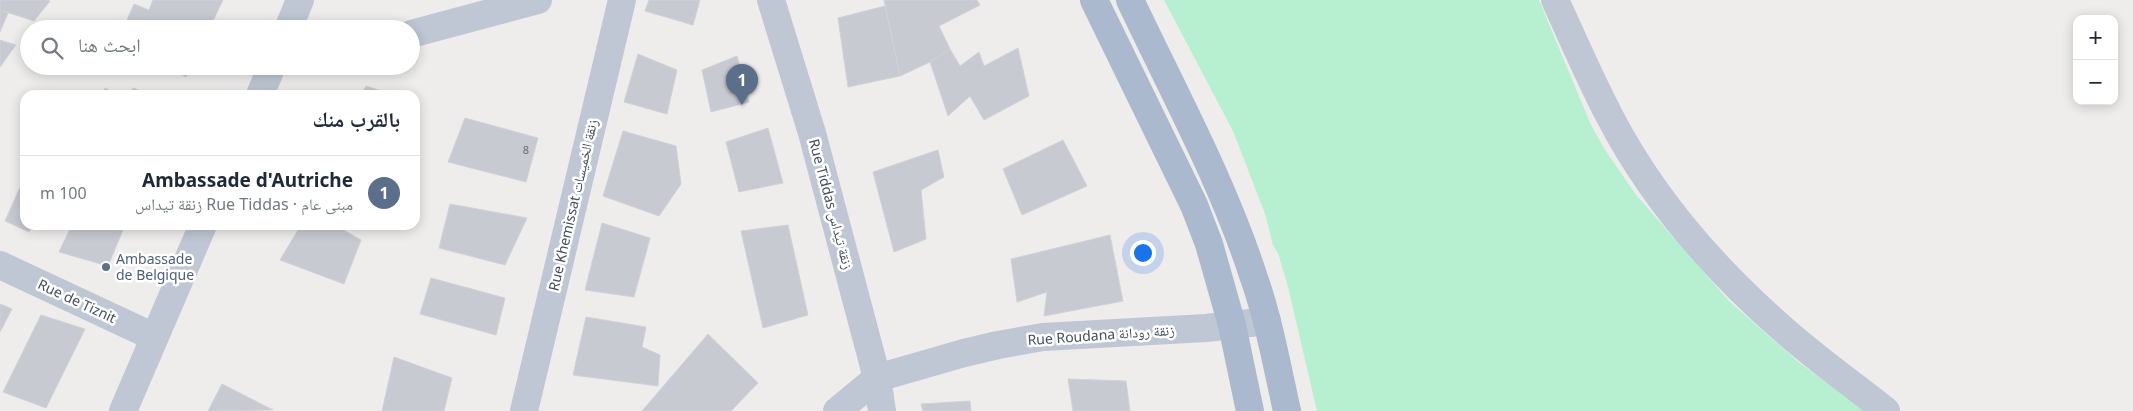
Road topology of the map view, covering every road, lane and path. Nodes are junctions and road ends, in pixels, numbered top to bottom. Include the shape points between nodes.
1 (300, 0) edge
2 (538, 0) edge
3 (622, 0) edge
4 (771, 0) edge
5 (1094, 0) edge
6 (1130, 0) edge
7 (1555, 0) edge
8 (292, 20) edge
9 (420, 32) edge
10 (201, 230) edge
11 (0, 265) edge
12 (1267, 321) junction
13 (1232, 325) junction
14 (154, 337) junction
15 (877, 378) junction
16 (123, 411) edge
17 (524, 411) edge
18 (837, 411) edge
19 (882, 411) edge
20 (1250, 411) edge
21 (1287, 411) edge
22 (1886, 411) edge

1 - 8 street
2 - 9 street
3 - 17 street, Rue Khemissat زنقة الخميسات
4 - 15 street, Rue Tiddas زنقة تيداس via 812,133
5 - 13 main road via 1194,204
6 - 12 main road via 1223,194 1252,270
7 - 22 street via 1610,118 1671,210 1744,294
10 - 14 street
11 - 14 street, Rue de Tiznit
12 - 13 street, Rue Roudana زنقة رودانة
12 - 21 main road
13 - 15 street, Rue Roudana زنقة رودانة via 1043,337 964,353
13 - 20 main road
14 - 16 street
15 - 18 street, Rue Roudana زنقة رودانة
15 - 19 street, Rue Tiddas زنقة تيداس

